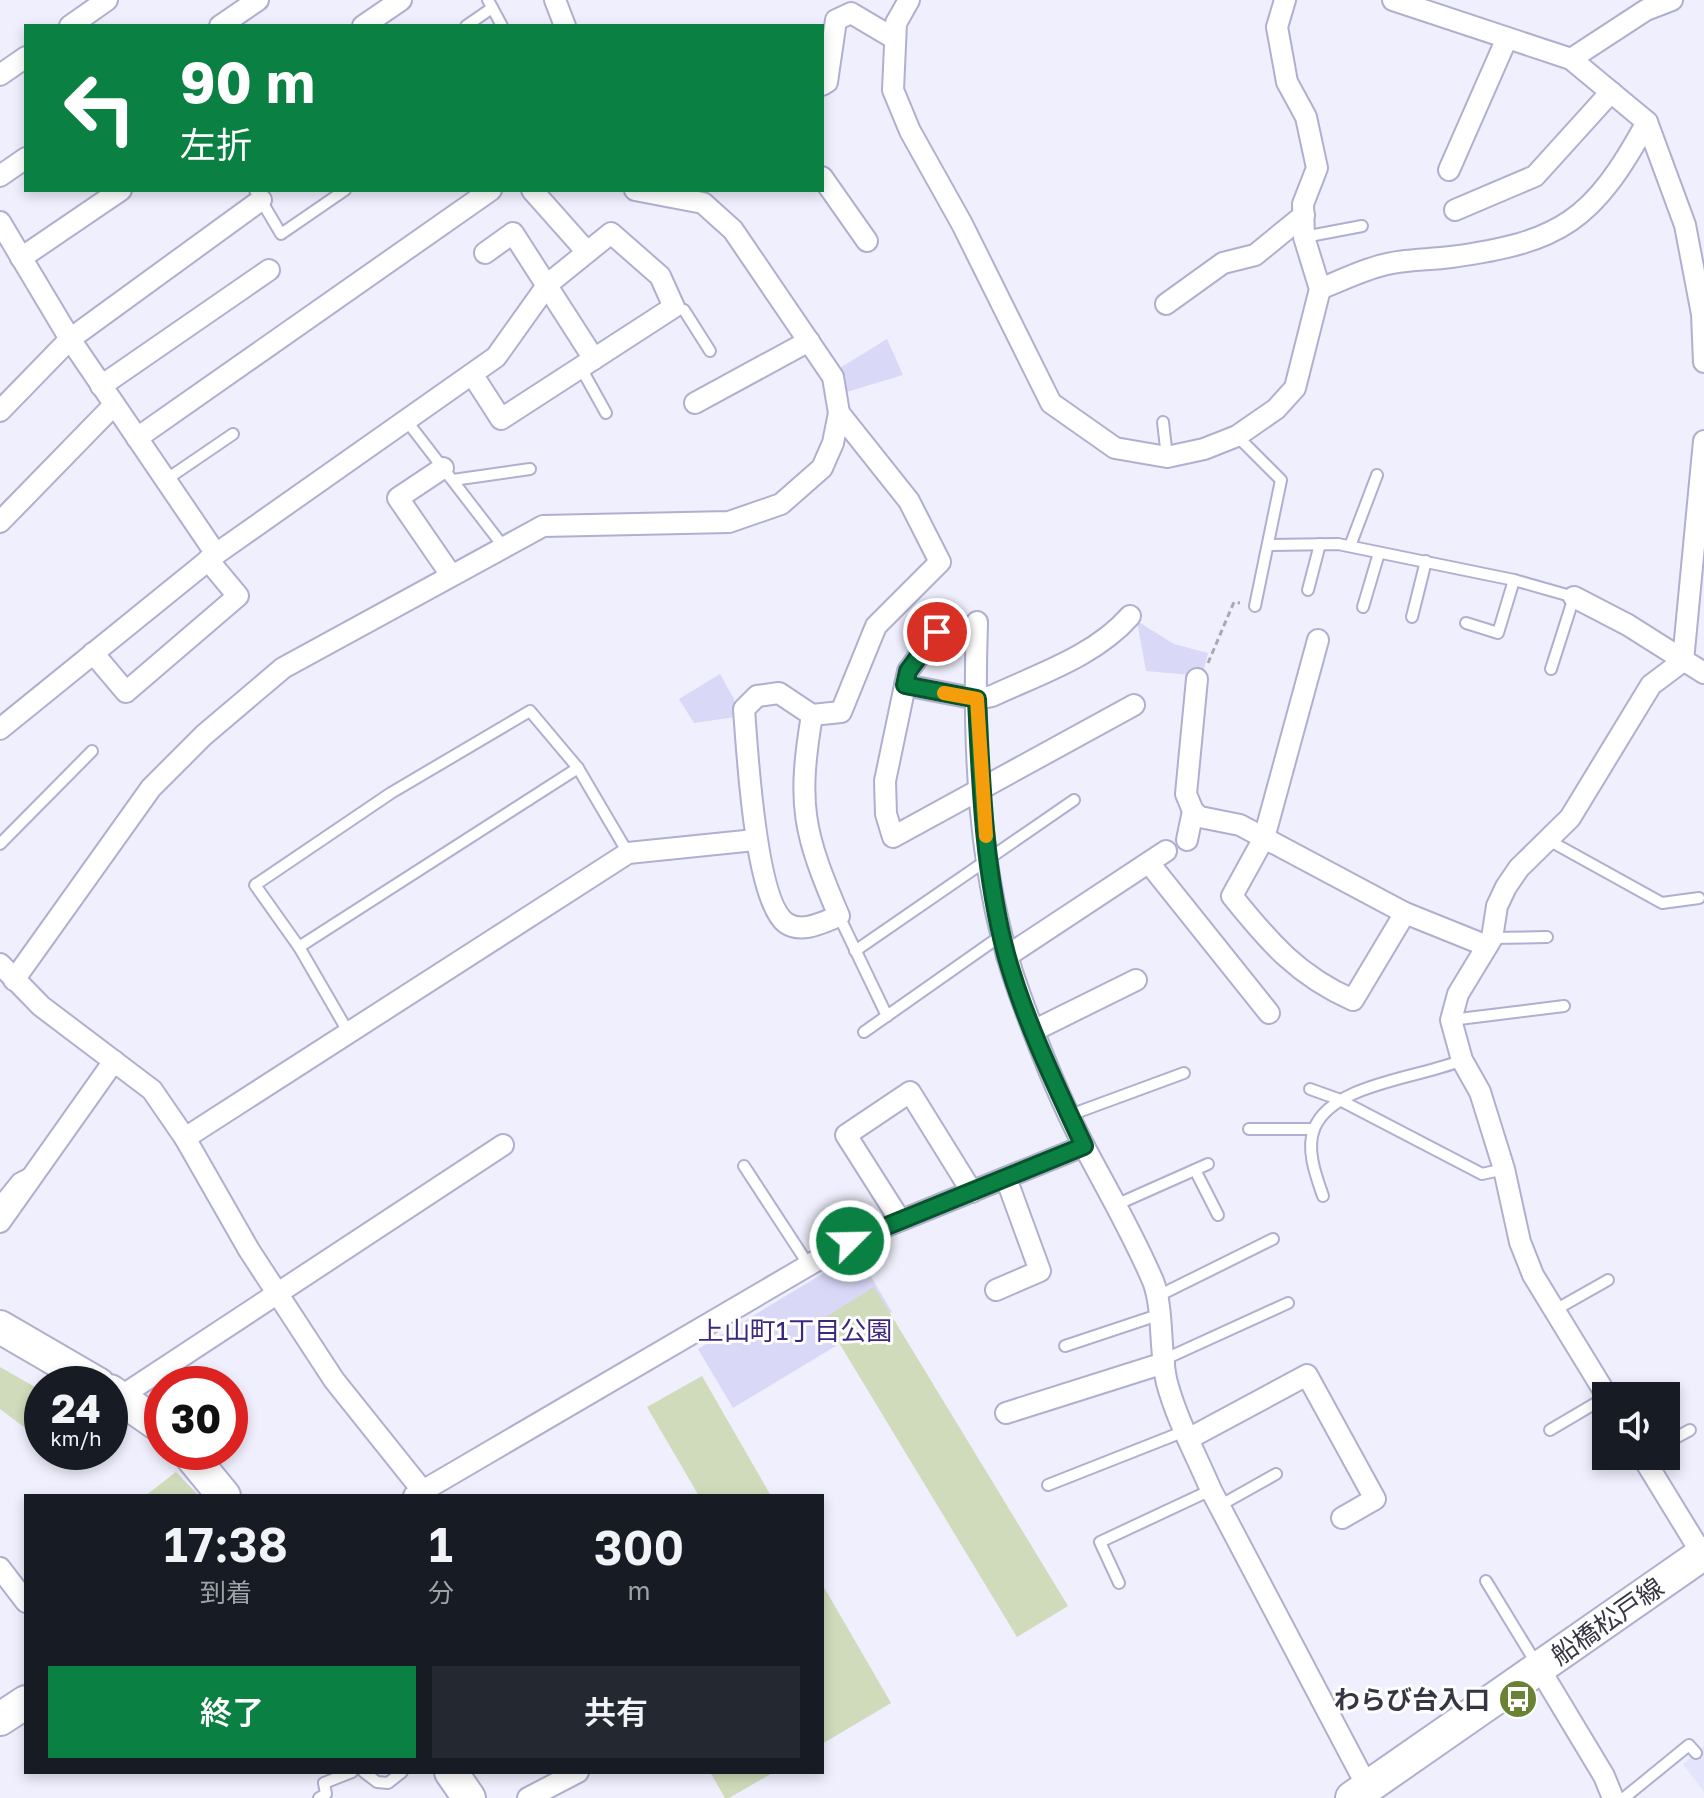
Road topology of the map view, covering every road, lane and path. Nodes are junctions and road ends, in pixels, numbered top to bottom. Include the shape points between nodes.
1 (107, 0) edge
2 (258, 0) edge
3 (401, 0) edge
4 (555, 0) edge
5 (909, 0) edge
6 (1285, 0) edge
7 (1393, 0) edge
8 (1672, 0) edge
9 (490, 4) edge
10 (73, 24) edge
11 (223, 24) edge
12 (366, 24) edge
13 (468, 24) edge
14 (501, 24) edge
15 (564, 24) edge
16 (1507, 38) junction
17 (895, 39) junction
18 (24, 58) edge
19 (1571, 59) junction
20 (0, 75) edge
21 (824, 84) edge
22 (1611, 92) junction
23 (1647, 122) junction
24 (24, 159) edge
25 (1449, 170) dead end
26 (0, 176) edge
27 (824, 180) edge
28 (118, 192) edge
29 (342, 192) edge
30 (488, 192) edge
31 (534, 192) edge
32 (645, 192) edge
33 (258, 195) edge
34 (1455, 210) dead end
35 (1304, 215) junction
36 (0, 222) edge
37 (1362, 226) dead end
38 (1304, 237) junction
39 (867, 241) dead end
40 (587, 252) junction
41 (485, 253) dead end
42 (21, 258) junction
43 (269, 270) dead end
44 (548, 284) junction
45 (1320, 289) junction
46 (1166, 304) dead end
47 (674, 307) junction
48 (70, 339) junction
49 (809, 341) junction
50 (710, 351) dead end
51 (1704, 362) edge
52 (587, 364) junction
53 (472, 374) junction
54 (101, 386) junction
55 (695, 403) dead end
56 (114, 405) junction
57 (0, 411) edge
58 (606, 413) dead end
59 (839, 413) junction
60 (406, 420) junction
61 (1163, 422) dead end
62 (233, 434) dead end
63 (1237, 436) junction
64 (137, 438) junction
65 (1704, 441) edge
66 (1167, 457) junction
67 (530, 469) dead end
68 (448, 474) junction
69 (1377, 475) dead end
70 (167, 479) junction
71 (0, 522) edge
72 (1320, 544) junction
73 (1270, 545) junction
74 (503, 546) junction
75 (1350, 546) junction
76 (1379, 553) junction
77 (212, 557) junction
78 (1426, 561) junction
79 (451, 575) junction
80 (1514, 580) junction
81 (1308, 590) dead end
82 (1574, 597) junction
83 (1234, 602) dead end
84 (1255, 606) dead end
85 (1363, 607) dead end
86 (1130, 616) dead end
87 (1412, 617) dead end
88 (977, 622) dead end
89 (1466, 623) dead end
90 (937, 632) dead end
91 (1318, 640) dead end
92 (93, 653) junction
93 (1683, 661) junction
94 (1551, 669) dead end
95 (1704, 673) edge
96 (1197, 679) joint
97 (905, 685) junction
98 (977, 699) junction
99 (1134, 705) dead end
100 (812, 715) junction
101 (0, 729) edge
102 (92, 751) dead end
103 (578, 768) junction
104 (981, 787) junction
105 (1074, 800) dead end
106 (1193, 811) junction
107 (1264, 838) junction
108 (755, 840) junction
109 (1187, 840) dead end
110 (1550, 841) junction
111 (0, 844) edge
112 (628, 853) junction
113 (988, 859) junction
114 (1699, 898) dead end
115 (1405, 913) junction
116 (839, 916) junction
117 (1002, 935) junction
118 (1547, 937) dead end
119 (1490, 942) junction
120 (299, 947) junction
121 (855, 951) junction
122 (1007, 956) junction
123 (0, 964) edge
124 (14, 980) junction
125 (1136, 980) dead end
126 (1564, 1006) dead end
127 (1269, 1013) dead end
128 (887, 1016) junction
129 (1451, 1020) junction
130 (1035, 1030) junction
131 (864, 1032) dead end
132 (350, 1035) junction
133 (1462, 1060) junction
134 (114, 1061) junction
135 (1184, 1073) dead end
136 (1310, 1089) dead end
137 (1338, 1099) junction
138 (1070, 1115) junction
139 (1249, 1129) dead end
140 (1314, 1129) junction
141 (185, 1138) junction
142 (503, 1145) dead end
143 (1084, 1146) junction
144 (1208, 1164) dead end
145 (744, 1166) dead end
146 (37, 1169) junction
147 (1504, 1169) junction
148 (1195, 1170) junction
149 (1006, 1178) junction
150 (972, 1192) junction
151 (1323, 1196) dead end
152 (0, 1201) edge
153 (1118, 1204) junction
154 (1218, 1215) dead end
155 (900, 1220) junction
156 (0, 1222) edge
157 (1273, 1239) dead end
158 (808, 1264) junction
159 (1608, 1280) dead end
160 (996, 1290) dead end
161 (277, 1293) junction
162 (1288, 1303) dead end
163 (1158, 1306) junction
164 (1555, 1310) junction
165 (5, 1334) edge
166 (1065, 1346) dead end
167 (1164, 1362) junction
168 (64, 1366) edge
169 (128, 1379) edge
170 (1599, 1382) edge
171 (1592, 1405) edge
172 (1006, 1413) dead end
173 (1550, 1430) dead end
174 (1690, 1430) dead end
175 (1187, 1435) junction
176 (1680, 1435) edge
177 (203, 1470) edge
178 (1652, 1470) edge
179 (1276, 1474) dead end
180 (1048, 1485) dead end
181 (418, 1493) edge
182 (222, 1494) edge
183 (1215, 1498) junction
184 (1342, 1518) dead end
185 (1703, 1554) edge
186 (0, 1568) edge
187 (1486, 1581) dead end
188 (1119, 1583) dead end
189 (24, 1599) edge
190 (1539, 1668) junction
191 (24, 1703) edge
192 (0, 1719) edge
193 (1696, 1753) dead end
194 (347, 1774) edge
195 (367, 1774) edge
196 (399, 1774) edge
197 (452, 1774) edge
198 (574, 1774) edge
199 (1359, 1795) edge
200 (319, 1798) edge
201 (469, 1798) edge
202 (528, 1798) edge
203 (1613, 1798) edge
204 (1624, 1798) edge

1 - 10 street
2 - 11 street
3 - 12 street
4 - 15 street
5 - 17 street via 896,23
6 - 35 street via 1277,27 1287,82 1306,117 1317,168
7 - 16 street
8 - 19 street via 1646,10
9 - 13 lane
9 - 14 lane
16 - 19 street
16 - 25 street
17 - 21 street via 851,13 836,20
17 - 66 street via 893,90 910,131 1051,403 1115,448
18 - 20 street
19 - 22 street
22 - 23 street
22 - 34 street via 1535,176
23 - 45 street via 1622,167 1591,205 1557,232 1508,249 1384,264
23 - 51 street via 1685,225 1702,314
24 - 26 street
27 - 39 street
28 - 42 street
29 - 33 lane via 281,234
30 - 64 street
31 - 40 street
32 - 49 street via 703,203 733,230
33 - 48 street
35 - 38 street
35 - 46 street via 1255,255 1223,263
36 - 42 street
37 - 38 lane
38 - 45 street
40 - 44 street
40 - 47 street via 611,233 660,276
41 - 44 street via 513,233
42 - 48 street
43 - 54 street
44 - 52 street
44 - 53 street via 496,357
45 - 63 street via 1295,388 1276,409
47 - 50 lane via 684,310
47 - 52 street
48 - 54 street
48 - 57 street
49 - 55 street
49 - 59 street via 833,377
52 - 53 street via 501,419
52 - 58 lane
53 - 60 street
54 - 56 street
56 - 64 street
56 - 71 street
59 - 74 street via 822,468 781,504 759,513 729,522 543,526
59 - 100 street via 909,501 940,562 876,626 841,712
60 - 68 lane
60 - 77 street
61 - 66 lane
62 - 70 lane
63 - 66 street
63 - 73 lane via 1281,480
64 - 70 street
65 - 93 street
67 - 68 lane
68 - 74 lane
68 - 79 street via 398,498
69 - 75 lane
70 - 77 street
72 - 73 lane
72 - 75 lane
72 - 81 lane
73 - 84 lane
74 - 79 street
75 - 76 lane
76 - 78 lane
76 - 85 lane
77 - 92 street
77 - 92 street via 238,596 126,692
78 - 80 lane
78 - 87 lane
79 - 124 street via 283,668 204,735 151,788
80 - 82 lane
80 - 89 lane via 1498,633
82 - 93 street
82 - 94 lane
83 - 96 path via 1204,679
86 - 98 street via 1096,646
88 - 98 street
90 - 97 street via 908,671
91 - 107 street
92 - 101 street
93 - 95 street
93 - 110 street via 1651,685 1570,818
96 - 106 street via 1186,794
97 - 98 street
97 - 104 street via 885,781 893,837
98 - 104 street
99 - 104 street
100 - 108 street via 779,693 757,696 744,709
100 - 116 street via 802,775 804,819
102 - 111 lane
103 - 112 lane
103 - 120 lane
103 - 120 lane via 530,711 391,793 255,885
104 - 113 street
105 - 113 lane
106 - 107 street
106 - 109 street
107 - 115 street
107 - 115 street via 1232,896 1277,952 1325,988 1353,1000
108 - 112 street
108 - 116 street via 785,923 802,928
110 - 114 lane via 1662,903
110 - 119 street via 1506,887
112 - 132 street
113 - 117 street
113 - 121 lane
115 - 119 street
116 - 121 lane
117 - 122 street
117 - 128 lane
118 - 119 lane
119 - 129 street via 1458,994
120 - 132 lane
121 - 128 lane
122 - 127 street via 1157,857
122 - 130 street
123 - 124 street
124 - 134 street
125 - 130 street
126 - 129 lane
128 - 131 lane
129 - 133 street
130 - 138 street
132 - 141 street
133 - 137 lane
133 - 147 street via 1480,1092
134 - 141 street via 152,1090
134 - 146 street
135 - 138 lane
136 - 137 lane
137 - 140 lane
137 - 147 lane via 1482,1174
138 - 143 street
139 - 140 lane
140 - 151 lane via 1312,1163
141 - 161 street
142 - 161 street
143 - 149 street
143 - 153 street
144 - 148 lane
145 - 158 lane
146 - 152 lane via 18,1179
146 - 156 street
147 - 164 street via 1520,1242
148 - 153 lane
148 - 154 lane
149 - 150 street
149 - 160 street via 1040,1271
150 - 155 street
150 - 155 street via 910,1092 846,1135
153 - 163 street
155 - 158 street
157 - 163 lane
158 - 181 street
159 - 164 lane
161 - 169 street
161 - 181 street
162 - 167 lane
163 - 166 lane
163 - 167 street
164 - 170 street
165 - 168 main road
167 - 172 street
167 - 175 street
171 - 173 lane
174 - 176 lane
175 - 180 lane
175 - 183 street
175 - 184 street via 1307,1375 1375,1499
177 - 182 main road
178 - 185 street
179 - 183 lane
183 - 188 lane via 1100,1542
183 - 199 street
185 - 190 main road, 船橋松戸線
186 - 189 street
187 - 190 lane
190 - 199 main road, 船橋松戸線
190 - 203 street
191 - 192 main road
193 - 204 lane via 1689,1745
194 - 200 lane via 324,1783 326,1794
195 - 196 lane via 388,1783
197 - 201 main road
198 - 202 street

